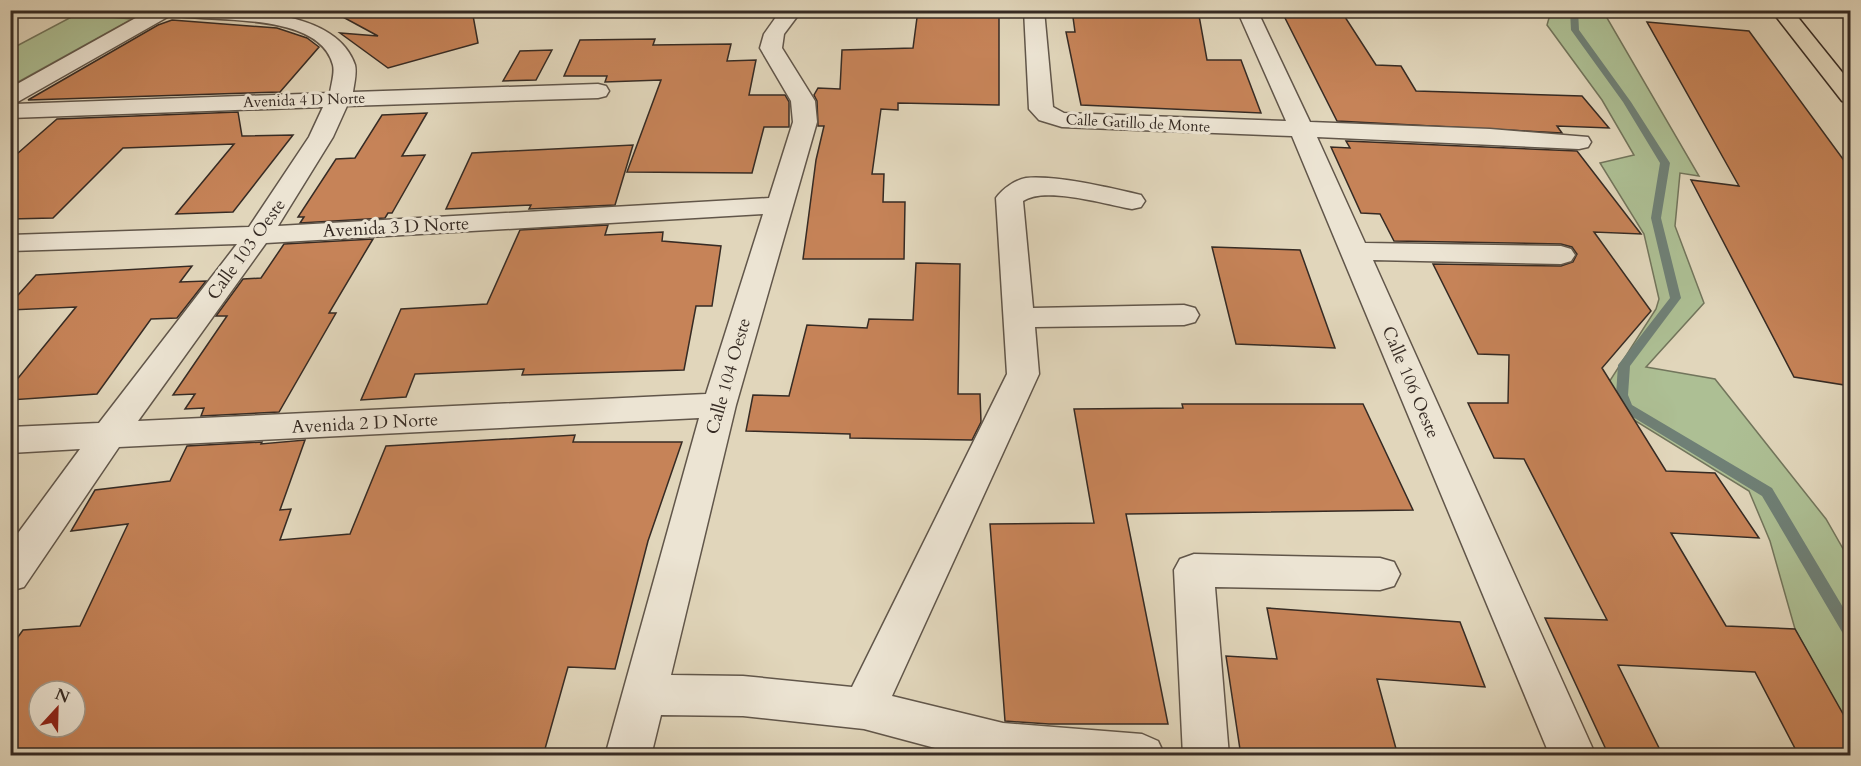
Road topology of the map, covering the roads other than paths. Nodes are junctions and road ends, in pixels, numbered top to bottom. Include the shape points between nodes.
1 (166, 10) edge
2 (174, 10) edge
3 (792, 10) edge
4 (1035, 10) edge
5 (1247, 10) edge
6 (1781, 10) edge
7 (1832, 10) edge
8 (1851, 12) edge
9 (598, 91) dead end
10 (1851, 96) edge
11 (10, 98) edge
12 (340, 98) junction
13 (10, 111) edge
14 (1302, 130) junction
15 (1579, 142) dead end
16 (1132, 201) dead end
17 (780, 204) junction
18 (258, 236) junction
19 (10, 243) edge
20 (1354, 251) junction
21 (1561, 255) dead end
22 (1184, 315) dead end
23 (1018, 318) junction
24 (718, 405) junction
25 (109, 435) junction
26 (10, 440) edge
27 (1380, 574) dead end
28 (10, 575) edge
29 (643, 695) junction
30 (864, 709) junction
31 (628, 756) edge
32 (1142, 756) edge
33 (1206, 756) edge
34 (1573, 756) edge

1 - 11 street
2 - 12 street, Calle 103 Oeste via 307,27 333,44 346,70
3 - 17 street, Calle 104 Oeste via 774,34 771,48 800,94 805,122
4 - 14 street, Calle Gatillo de Monte via 1041,109 1047,115 1062,120
5 - 14 street, Calle 106 Oeste
6 - 10 main road
7 - 8 street
9 - 12 street, Avenida 4 D Norte
12 - 13 street, Avenida 4 D Norte
12 - 18 street, Calle 103 Oeste via 307,162
14 - 15 street, Calle Gatillo de Monte
14 - 20 street, Calle 106 Oeste
16 - 23 street via 1027,186 1009,198
17 - 18 street, Avenida 3 D Norte
17 - 24 street, Calle 104 Oeste
18 - 19 street, Avenida 3 D Norte
18 - 25 street, Calle 103 Oeste
20 - 21 street
20 - 34 street, Calle 106 Oeste
22 - 23 street
23 - 30 street via 1023,374
24 - 25 street, Avenida 2 D Norte
24 - 29 street, Calle 104 Oeste
25 - 26 street, Avenida 2 D Norte
25 - 28 street, Calle 103 Oeste
27 - 33 street via 1194,570
29 - 30 street via 743,696
29 - 31 street, Calle 104 Oeste
30 - 32 street via 1003,744

